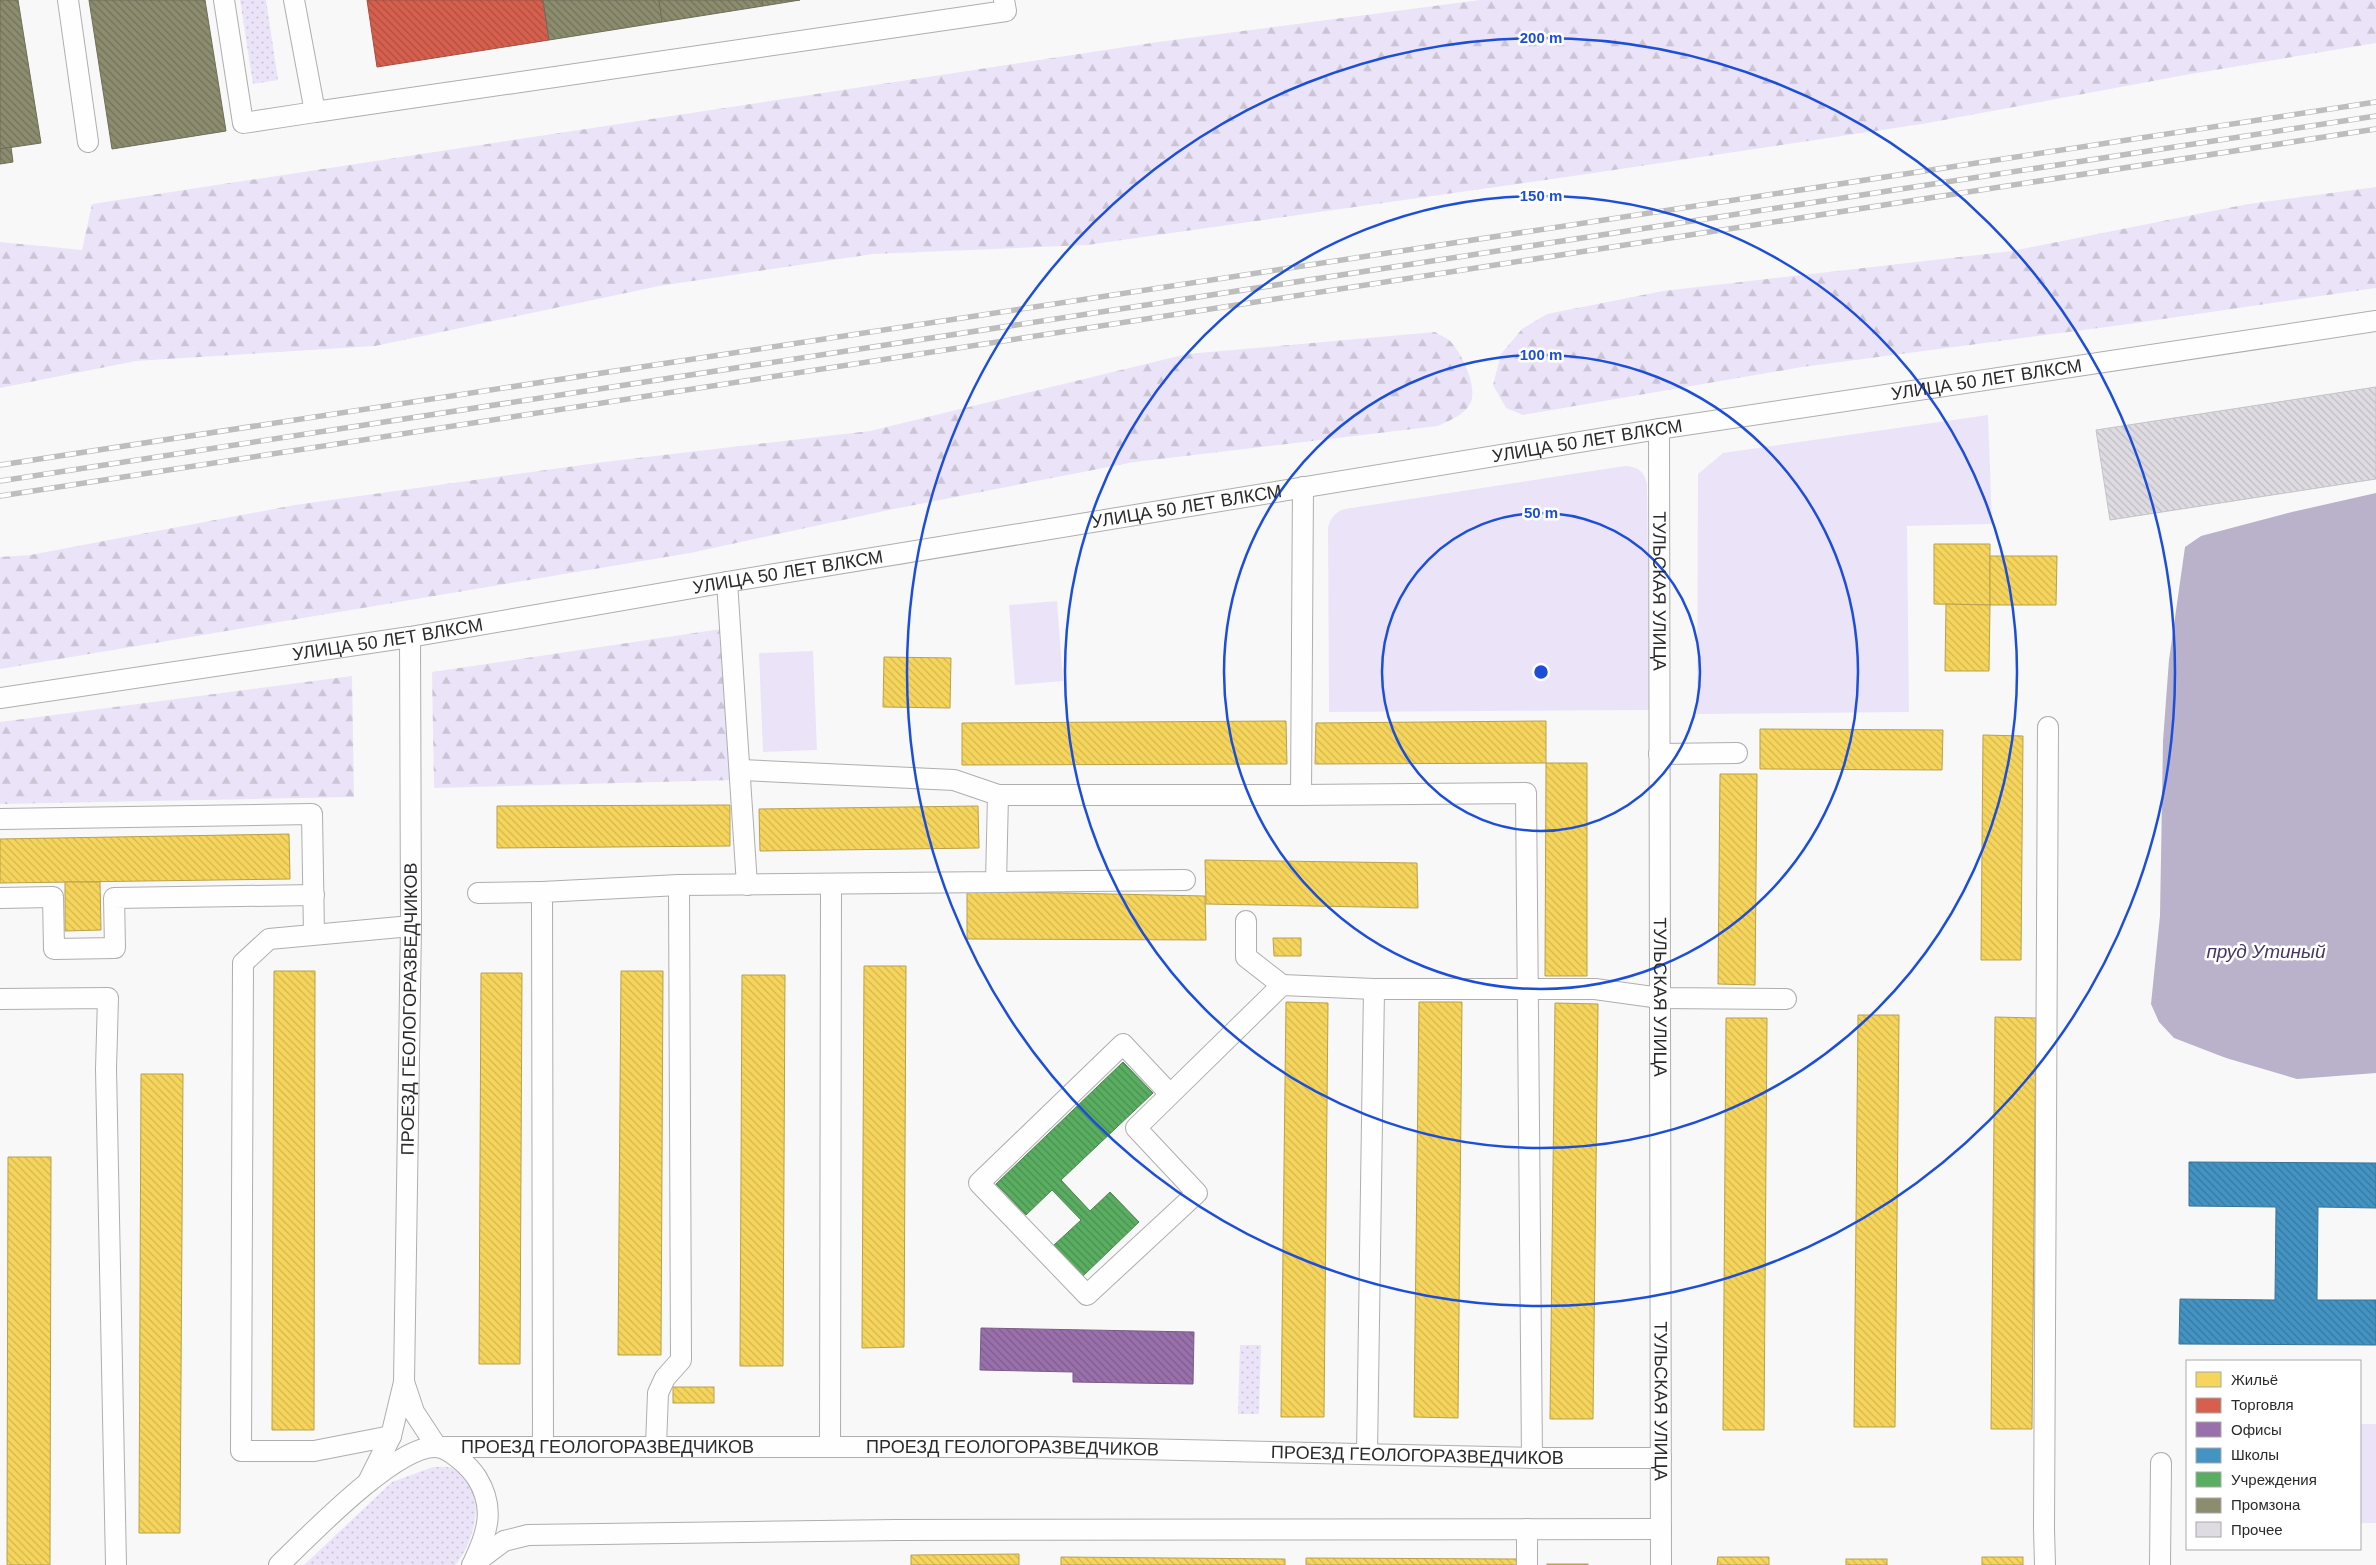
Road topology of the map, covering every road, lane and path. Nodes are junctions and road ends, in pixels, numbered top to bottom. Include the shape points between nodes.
1 (68, 0) edge
2 (224, 0) edge
3 (294, 0) edge
4 (1004, 0) edge
5 (316, 112) junction
6 (88, 142) dead end
7 (2376, 321) edge
8 (1659, 429) junction
9 (1303, 487) junction
10 (727, 582) junction
11 (410, 637) junction
12 (0, 698) edge
13 (2048, 727) dead end
14 (1738, 753) dead end
15 (1659, 754) junction
16 (741, 770) junction
17 (998, 795) junction
18 (1301, 796) junction
19 (0, 819) edge
20 (1185, 880) dead end
21 (996, 882) junction
22 (832, 884) junction
23 (747, 885) junction
24 (679, 886) junction
25 (542, 892) junction
26 (478, 893) dead end
27 (314, 895) junction
28 (0, 898) edge
29 (1246, 921) dead end
30 (412, 926) junction
31 (314, 934) junction
32 (1282, 985) junction
33 (1374, 989) junction
34 (1528, 989) junction
35 (1660, 998) junction
36 (0, 999) edge
37 (1786, 999) dead end
38 (1170, 1094) junction
39 (404, 1382) junction
40 (391, 1436) junction
41 (656, 1446) junction
42 (830, 1446) junction
43 (437, 1447) junction
44 (543, 1447) junction
45 (1367, 1454) junction
46 (1532, 1458) junction
47 (1661, 1458) junction
48 (2161, 1463) dead end
49 (368, 1482) junction
50 (1527, 1529) junction
51 (1661, 1529) junction
52 (116, 1565) edge
53 (279, 1565) edge
54 (472, 1565) edge
55 (1527, 1565) edge
56 (1660, 1565) edge
57 (2045, 1565) edge
58 (2160, 1565) edge

1 - 6 street
2 - 5 street via 243,123
3 - 5 street
4 - 5 street via 1006,12
7 - 8 street, УЛИЦА 50 ЛЕТ ВЛКСМ
8 - 9 street, УЛИЦА 50 ЛЕТ ВЛКСМ
8 - 15 street, ТУЛЬСКАЯ УЛИЦА
9 - 10 street, УЛИЦА 50 ЛЕТ ВЛКСМ
9 - 18 street
10 - 11 street, УЛИЦА 50 ЛЕТ ВЛКСМ
10 - 16 street
11 - 12 street, УЛИЦА 50 ЛЕТ ВЛКСМ
11 - 30 street, ПРОЕЗД ГЕОЛОГОРАЗВЕДЧИКОВ
13 - 57 street
14 - 15 street
15 - 35 street, ТУЛЬСКАЯ УЛИЦА
16 - 17 street via 954,780
16 - 23 street
17 - 18 street
17 - 21 street
18 - 34 street via 1526,793
19 - 27 street via 312,814
20 - 21 street
21 - 22 street
22 - 23 street
22 - 42 street
23 - 24 street
24 - 25 street
24 - 41 street via 681,1360 665,1378 658,1393
25 - 26 street
25 - 44 street
27 - 28 street via 114,898 115,948 54,949 53,897
27 - 31 street
29 - 32 street via 1246,957
30 - 31 street
30 - 39 street, ПРОЕЗД ГЕОЛОГОРАЗВЕДЧИКОВ
31 - 40 street via 269,939 243,963 241,1451 314,1451
32 - 33 street
32 - 38 street
33 - 34 street
33 - 45 street
34 - 35 street via 1595,989
34 - 46 street
35 - 37 street
35 - 47 street, ТУЛЬСКАЯ УЛИЦА
36 - 52 street via 108,998 106,1069
38 - 38 street via 1136,1128 1198,1193 1087,1295 980,1183 1123,1044
39 - 40 street, ПРОЕЗД ГЕОЛОГОРАЗВЕДЧИКОВ
39 - 43 street, ПРОЕЗД ГЕОЛОГОРАЗВЕДЧИКОВ via 414,1412
40 - 49 street, ПРОЕЗД ГЕОЛОГОРАЗВЕДЧИКОВ
41 - 42 street, ПРОЕЗД ГЕОЛОГОРАЗВЕДЧИКОВ
41 - 44 street, ПРОЕЗД ГЕОЛОГОРАЗВЕДЧИКОВ
42 - 45 street, ПРОЕЗД ГЕОЛОГОРАЗВЕДЧИКОВ
43 - 44 street, ПРОЕЗД ГЕОЛОГОРАЗВЕДЧИКОВ
43 - 49 street via 412,1452
43 - 54 street via 457,1456 474,1473 486,1494 485,1538
45 - 46 street, ПРОЕЗД ГЕОЛОГОРАЗВЕДЧИКОВ
46 - 47 street, ПРОЕЗД ГЕОЛОГОРАЗВЕДЧИКОВ
47 - 51 street, ТУЛЬСКАЯ УЛИЦА
48 - 58 street
49 - 53 street
50 - 51 street
50 - 54 street via 896,1530 528,1535 504,1541
50 - 55 street
51 - 56 street, ТУЛЬСКАЯ УЛИЦА

